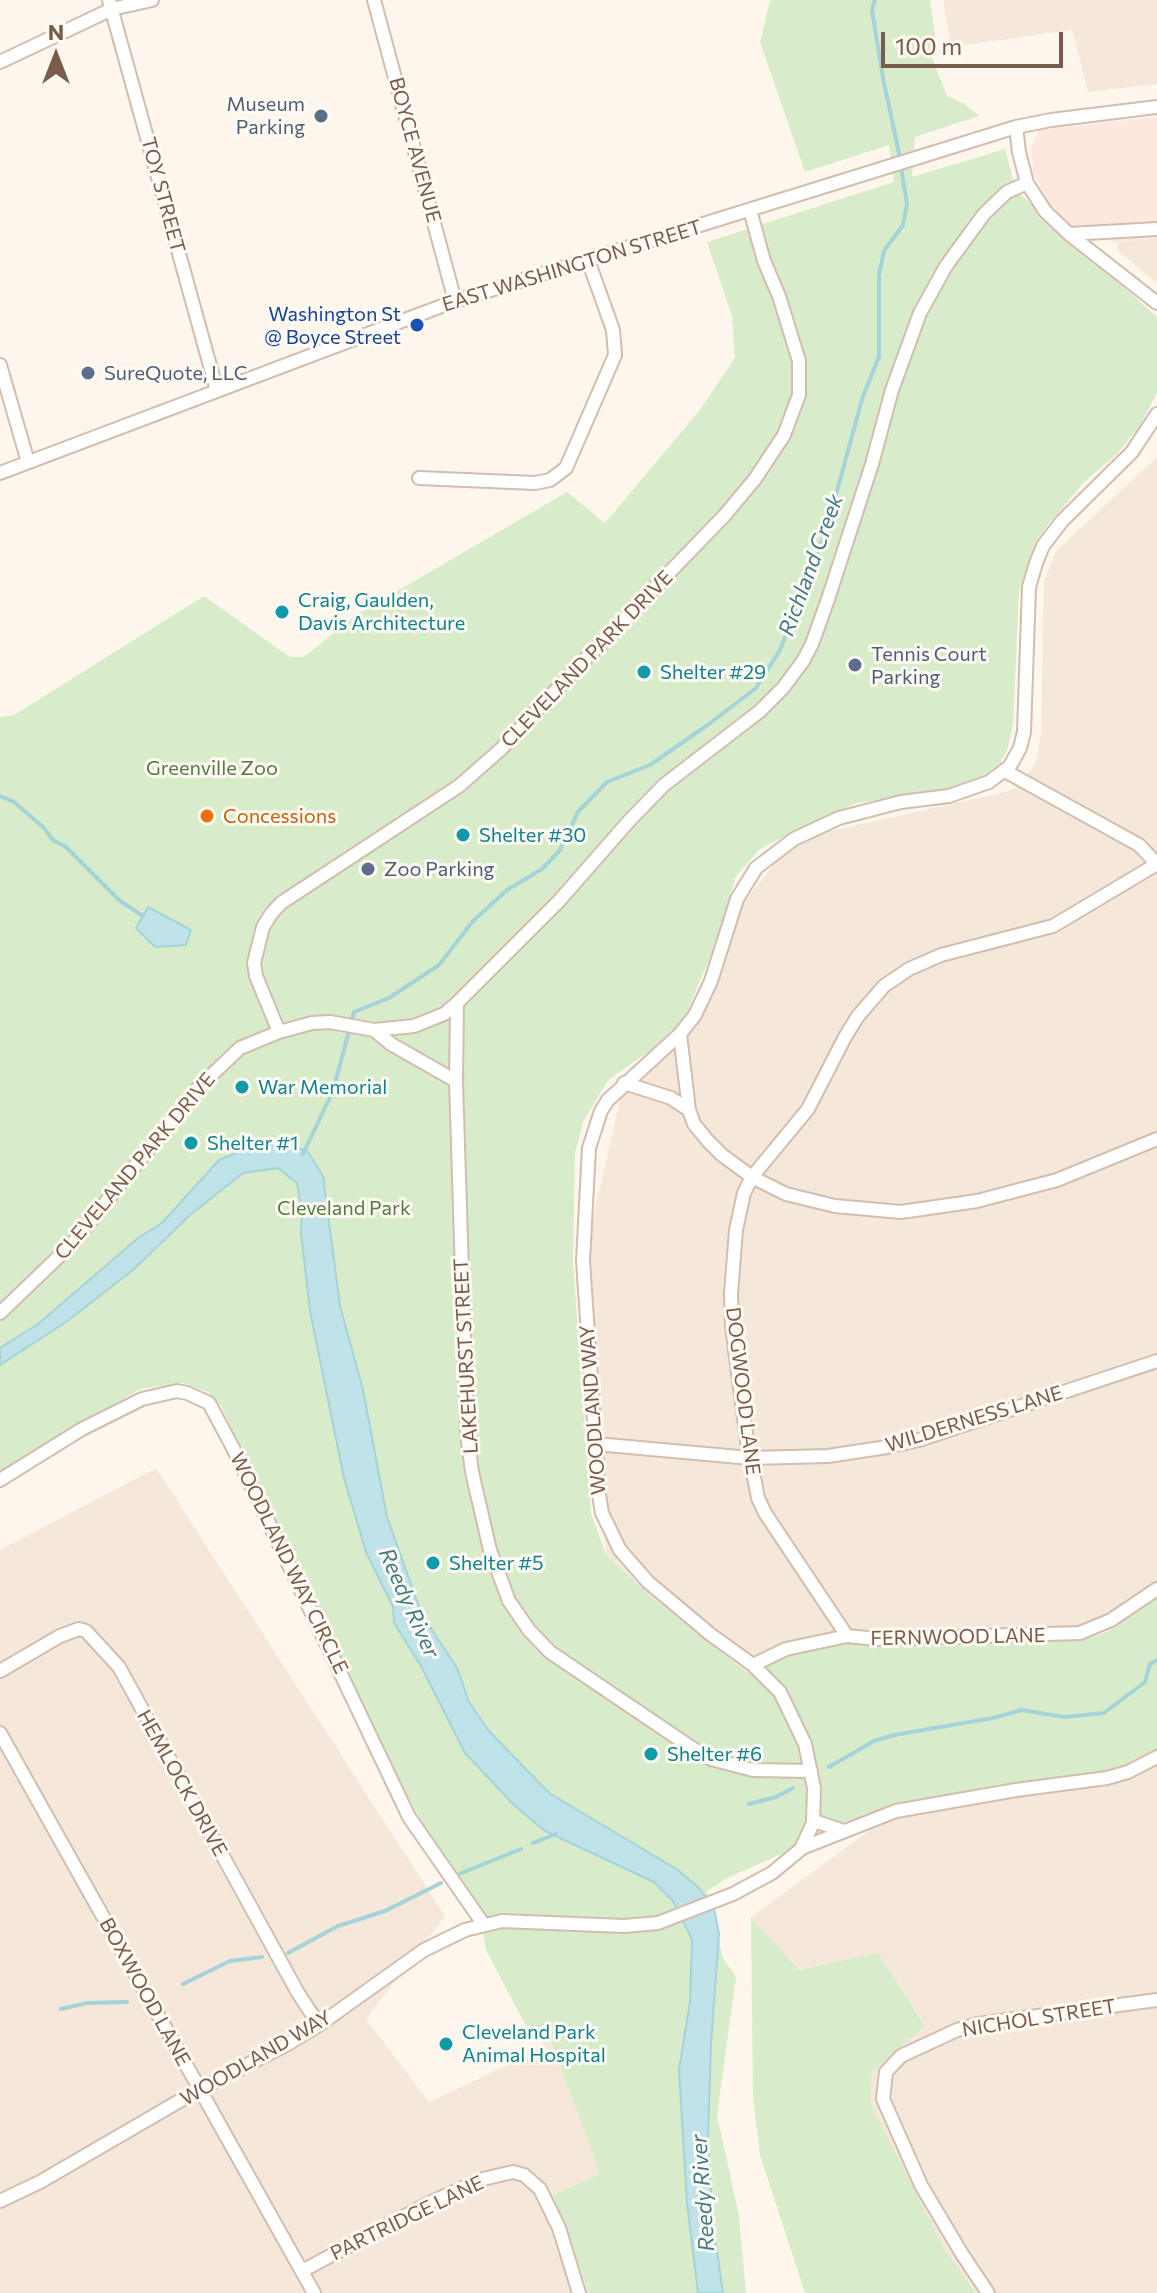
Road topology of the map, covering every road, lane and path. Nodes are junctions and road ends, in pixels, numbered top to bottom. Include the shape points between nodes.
1 (152, 0) edge
2 (374, 0) edge
3 (110, 5) edge
4 (0, 62) edge
5 (1157, 107) edge
6 (1016, 127) junction
7 (1027, 183) junction
8 (750, 210) junction
9 (1157, 229) edge
10 (1069, 234) junction
11 (588, 260) junction
12 (455, 301) junction
13 (1157, 303) edge
14 (0, 365) edge
15 (217, 391) junction
16 (1157, 414) edge
17 (28, 462) junction
18 (0, 473) edge
19 (419, 478) dead end
20 (1005, 771) junction
21 (1157, 864) edge
22 (457, 1003) junction
23 (368, 1029) junction
24 (279, 1032) junction
25 (680, 1034) junction
26 (456, 1081) junction
27 (624, 1083) junction
28 (689, 1110) junction
29 (1157, 1139) edge
30 (752, 1177) junction
31 (0, 1313) edge
32 (1157, 1361) edge
33 (596, 1444) junction
34 (750, 1458) junction
35 (0, 1480) edge
36 (1157, 1589) edge
37 (847, 1636) junction
38 (753, 1665) junction
39 (0, 1671) edge
40 (0, 1733) edge
41 (1157, 1757) edge
42 (811, 1771) junction
43 (814, 1821) junction
44 (844, 1831) junction
45 (801, 1849) junction
46 (484, 1925) junction
47 (1157, 2000) edge
48 (319, 2025) junction
49 (200, 2089) junction
50 (0, 2201) edge
51 (302, 2271) junction
52 (314, 2293) edge
53 (579, 2293) edge
54 (988, 2293) edge

1 - 3 street
2 - 12 street, BOYCE AVENUE
3 - 4 street
3 - 15 street, TOY STREET
5 - 6 street, EAST WASHINGTON STREET
6 - 7 street
6 - 8 street, EAST WASHINGTON STREET
7 - 10 street
7 - 22 street via 1007,192 984,214 920,313 803,661 760,711 664,785
8 - 11 street, EAST WASHINGTON STREET
8 - 24 street, CLEVELAND PARK DRIVE via 799,361 795,410 784,435 724,516 500,750 459,786 281,903 263,927 254,963
9 - 10 street
10 - 13 street
11 - 12 street, EAST WASHINGTON STREET
11 - 19 street via 613,330 615,355 566,468 535,483
12 - 15 street, EAST WASHINGTON STREET
14 - 17 street
15 - 17 street, EAST WASHINGTON STREET
16 - 20 street via 1132,452 1043,546 1029,587 1024,732
17 - 18 street, EAST WASHINGTON STREET
20 - 21 street via 1139,845
20 - 25 street, WOODLAND WAY via 949,796 839,818 766,859 737,899 711,981
21 - 30 street, DOGWOOD LANE via 1053,926 941,955 884,986 845,1037 808,1109
22 - 23 street via 414,1026
22 - 26 street, LAKEHURST STREET
23 - 24 street, CLEVELAND PARK DRIVE via 312,1023
23 - 26 street
24 - 31 street, CLEVELAND PARK DRIVE via 240,1048 213,1072 73,1243
25 - 27 street, WOODLAND WAY
25 - 28 street
26 - 42 street, LAKEHURST STREET via 467,1433 486,1535 509,1601 550,1652 701,1753 753,1770
27 - 28 street via 671,1098
27 - 33 street, WOODLAND WAY via 601,1111 587,1161 583,1261
28 - 30 street via 694,1124 722,1155
29 - 30 street via 1057,1180 925,1210 835,1206 786,1194
30 - 34 street, DOGWOOD LANE via 740,1204 731,1294
32 - 34 street, WILDERNESS LANE via 919,1440 828,1456
33 - 34 street, WILDERNESS LANE
33 - 38 street, WOODLAND WAY via 602,1513 620,1550 674,1605
34 - 37 street, DOGWOOD LANE via 765,1513
35 - 46 street, WOODLAND WAY CIRCLE via 142,1399 177,1391 209,1403 409,1817
36 - 37 street, FERNWOOD LANE via 1111,1620 1080,1633
37 - 38 street, FERNWOOD LANE via 786,1649
38 - 42 street, WOODLAND WAY via 788,1706
39 - 48 street, HEMLOCK DRIVE via 71,1630 86,1631 103,1649 126,1679
40 - 49 street, BOXWOOD LANE
41 - 44 street via 1107,1778 896,1811
42 - 43 street, WOODLAND WAY
43 - 44 street
43 - 45 street, WOODLAND WAY
44 - 45 street
45 - 46 street, WOODLAND WAY via 772,1873 717,1900 643,1926 531,1921
46 - 48 street, WOODLAND WAY via 424,1950
47 - 54 street, NICHOL STREET via 978,2024 901,2056 886,2072 883,2099 921,2185
48 - 49 street, WOODLAND WAY
49 - 50 street, WOODLAND WAY
49 - 51 street, BOXWOOD LANE
51 - 52 street, BOXWOOD LANE
51 - 53 street, PARTRIDGE LANE via 431,2202 513,2172 532,2179 546,2198

